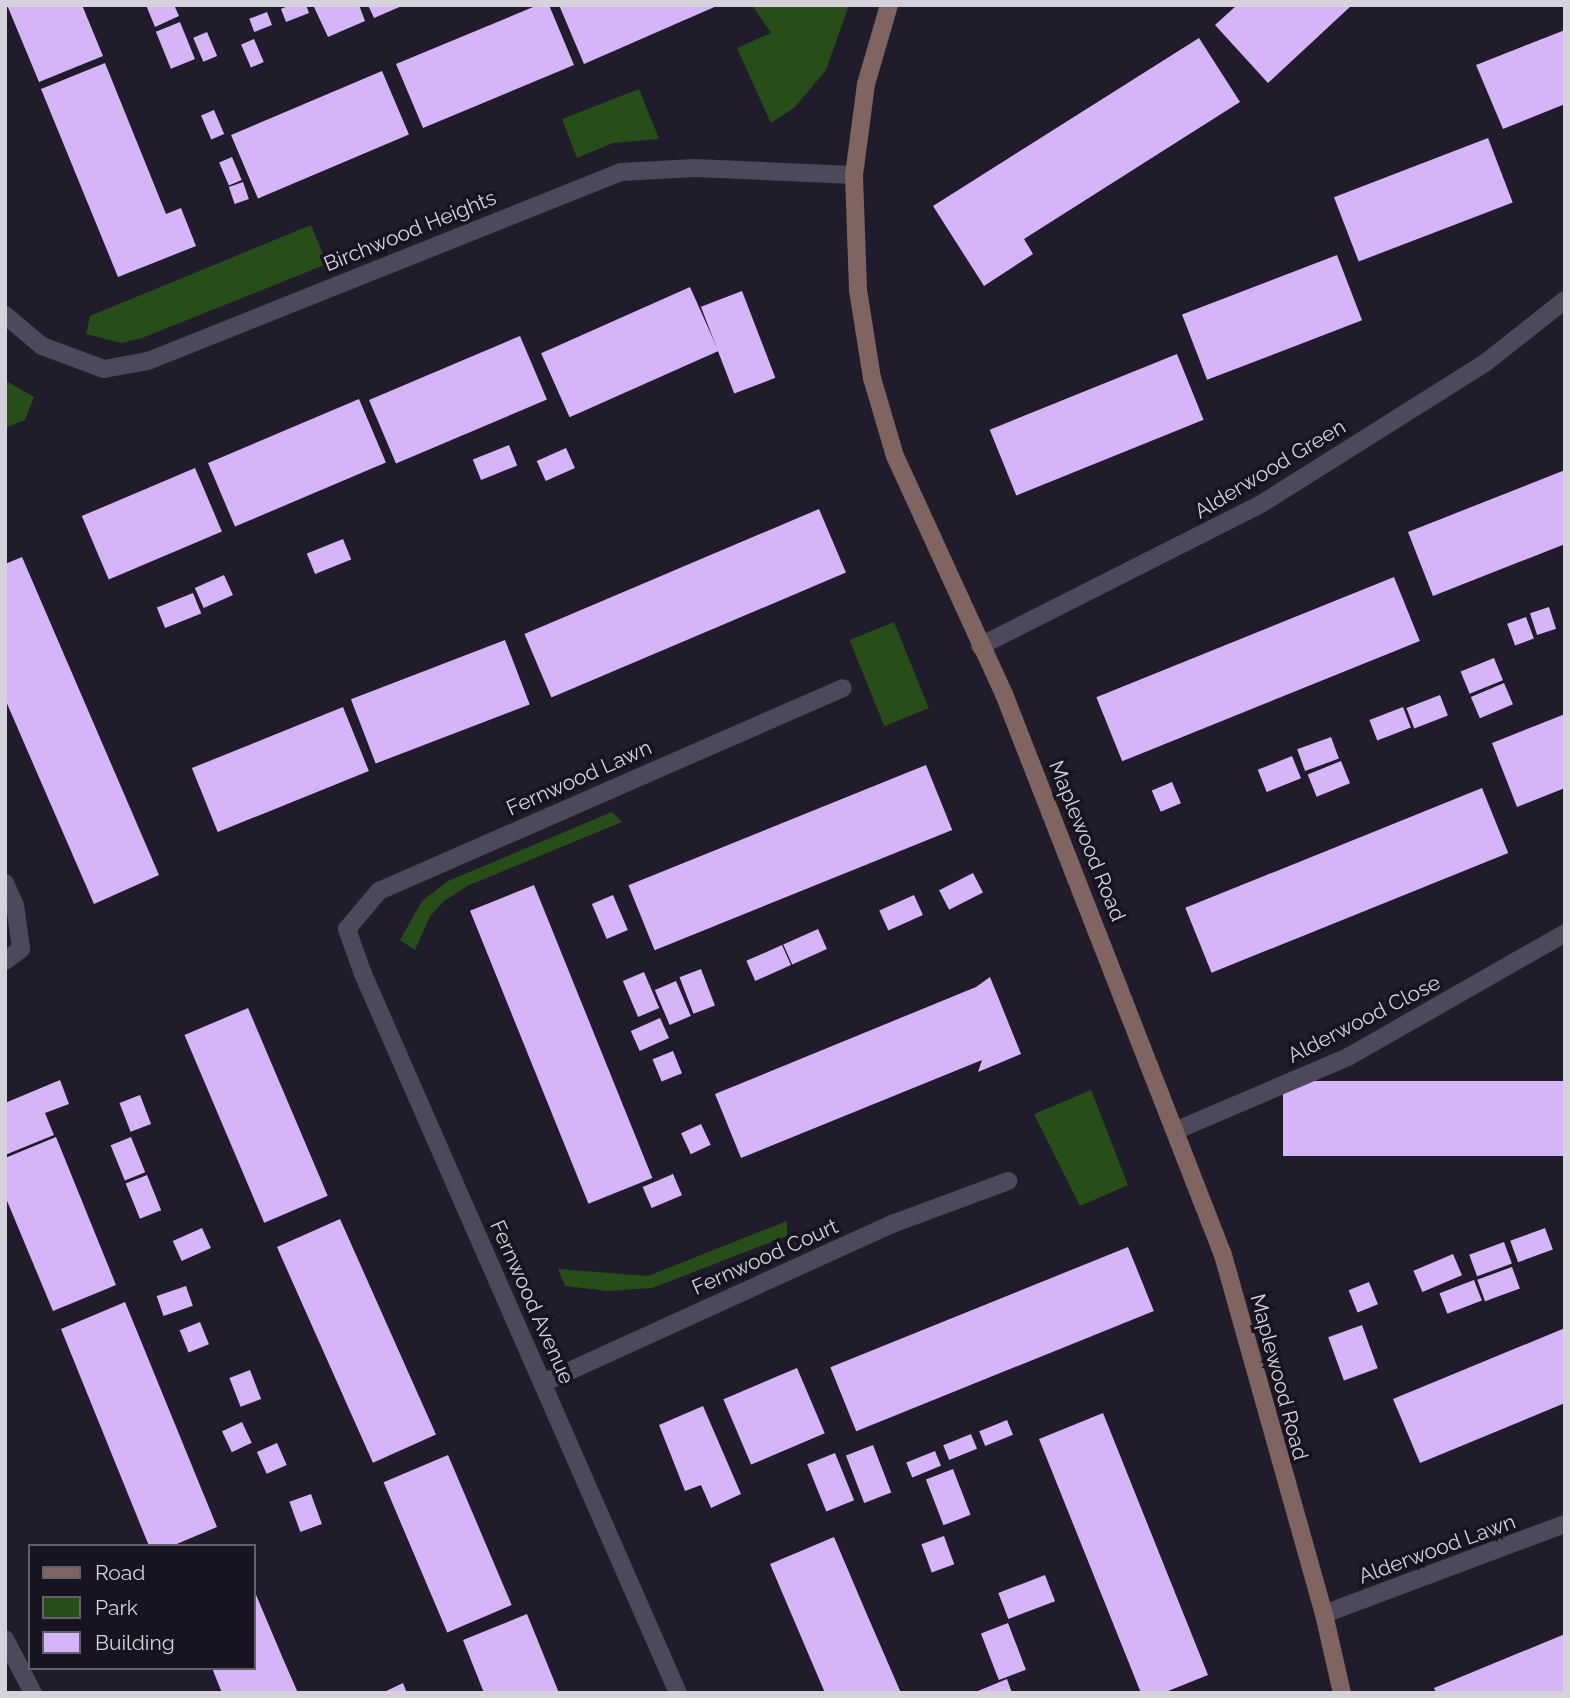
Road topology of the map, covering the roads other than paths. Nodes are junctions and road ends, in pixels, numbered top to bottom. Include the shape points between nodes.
1 (888, 5) edge
2 (854, 175) junction
3 (1565, 300) edge
4 (5, 315) edge
5 (980, 646) junction
6 (843, 688) dead end
7 (5, 883) edge
8 (347, 929) joint
9 (1565, 933) edge
10 (5, 961) edge
11 (1177, 1130) junction
12 (1008, 1181) dead end
13 (543, 1383) junction
14 (1565, 1524) edge
15 (1324, 1614) junction
16 (5, 1639) edge
17 (33, 1693) edge
18 (678, 1693) edge
19 (1342, 1693) edge

1 - 2 street, Maplewood Road via 866,84
2 - 4 street, Birchwood Heights via 695,168 621,172 148,360 104,369 42,346
2 - 5 street, Maplewood Road via 858,290 872,378 895,456
3 - 5 street, Alderwood Green via 1485,363 1261,504
5 - 11 street, Maplewood Road via 1004,694
6 - 8 street, Fernwood Lawn via 379,891
7 - 10 street via 15,905 21,948
8 - 13 street, Fernwood Avenue
9 - 11 street, Alderwood Close via 1348,1057
11 - 15 street, Maplewood Road via 1223,1255
12 - 13 street, Fernwood Court via 892,1224
13 - 18 street, Fernwood Avenue
14 - 15 street, Alderwood Lawn
15 - 19 street, Maplewood Road
16 - 17 street

